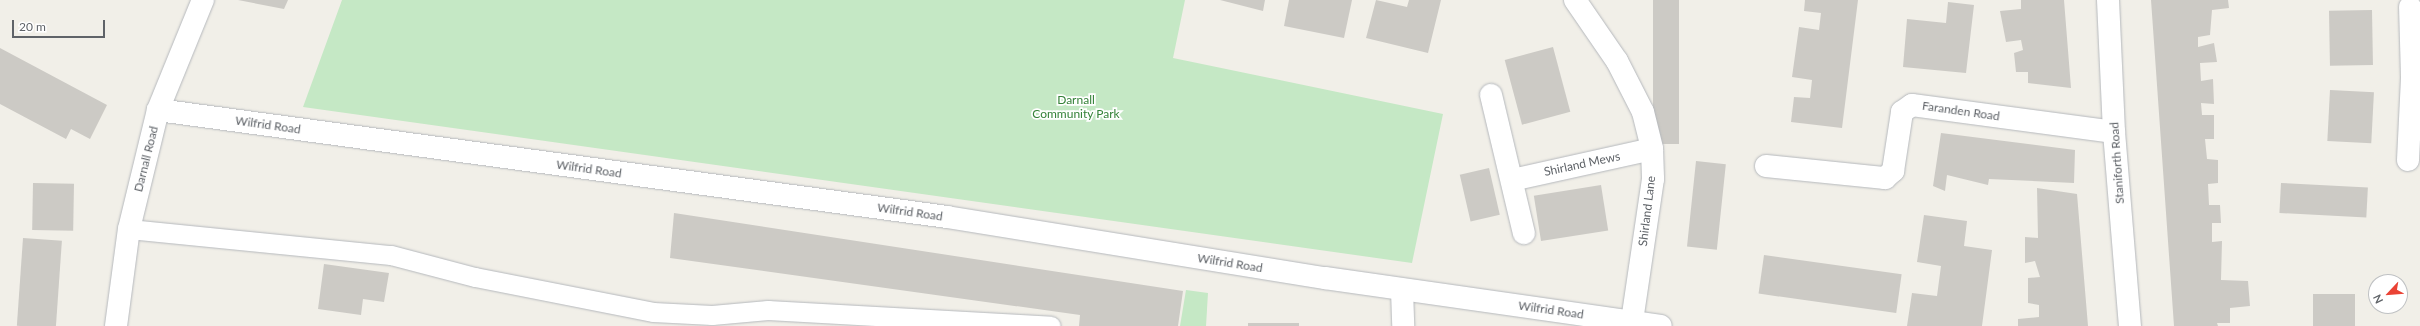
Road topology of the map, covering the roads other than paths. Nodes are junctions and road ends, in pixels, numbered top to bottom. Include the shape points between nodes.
1 (203, 0) edge
2 (2108, 0) edge
3 (1578, 1) edge
4 (2410, 7) dead end
5 (2416, 77) edge
6 (1491, 95) dead end
7 (158, 110) junction
8 (2114, 132) junction
9 (1652, 149) junction
10 (2408, 160) dead end
11 (1766, 166) dead end
12 (1512, 180) junction
13 (129, 228) junction
14 (1524, 233) dead end
15 (1402, 290) junction
16 (717, 320) edge
17 (1632, 321) junction
18 (116, 326) edge
19 (1051, 326) edge
20 (1403, 326) edge
21 (1661, 326) edge
22 (2130, 326) edge

1 - 7 street, Darnall Road
2 - 8 street, Staniforth Road
3 - 9 street, Shirland Lane via 1618,62 1643,112
4 - 5 street
5 - 10 street
6 - 12 street
7 - 13 street, Darnall Road
7 - 15 street, Wilfrid Road via 947,217
8 - 11 street, Faranden Road via 1912,105 1902,112 1893,172 1885,178
8 - 22 street, Staniforth Road
9 - 12 street, Shirland Mews
9 - 17 street, Shirland Lane via 1653,179
12 - 14 street
13 - 16 lane via 391,255 475,277 653,312
13 - 18 street, Darnall Road
15 - 17 street, Wilfrid Road
15 - 20 street
16 - 19 lane via 768,310
17 - 21 street, Wilfrid Road

